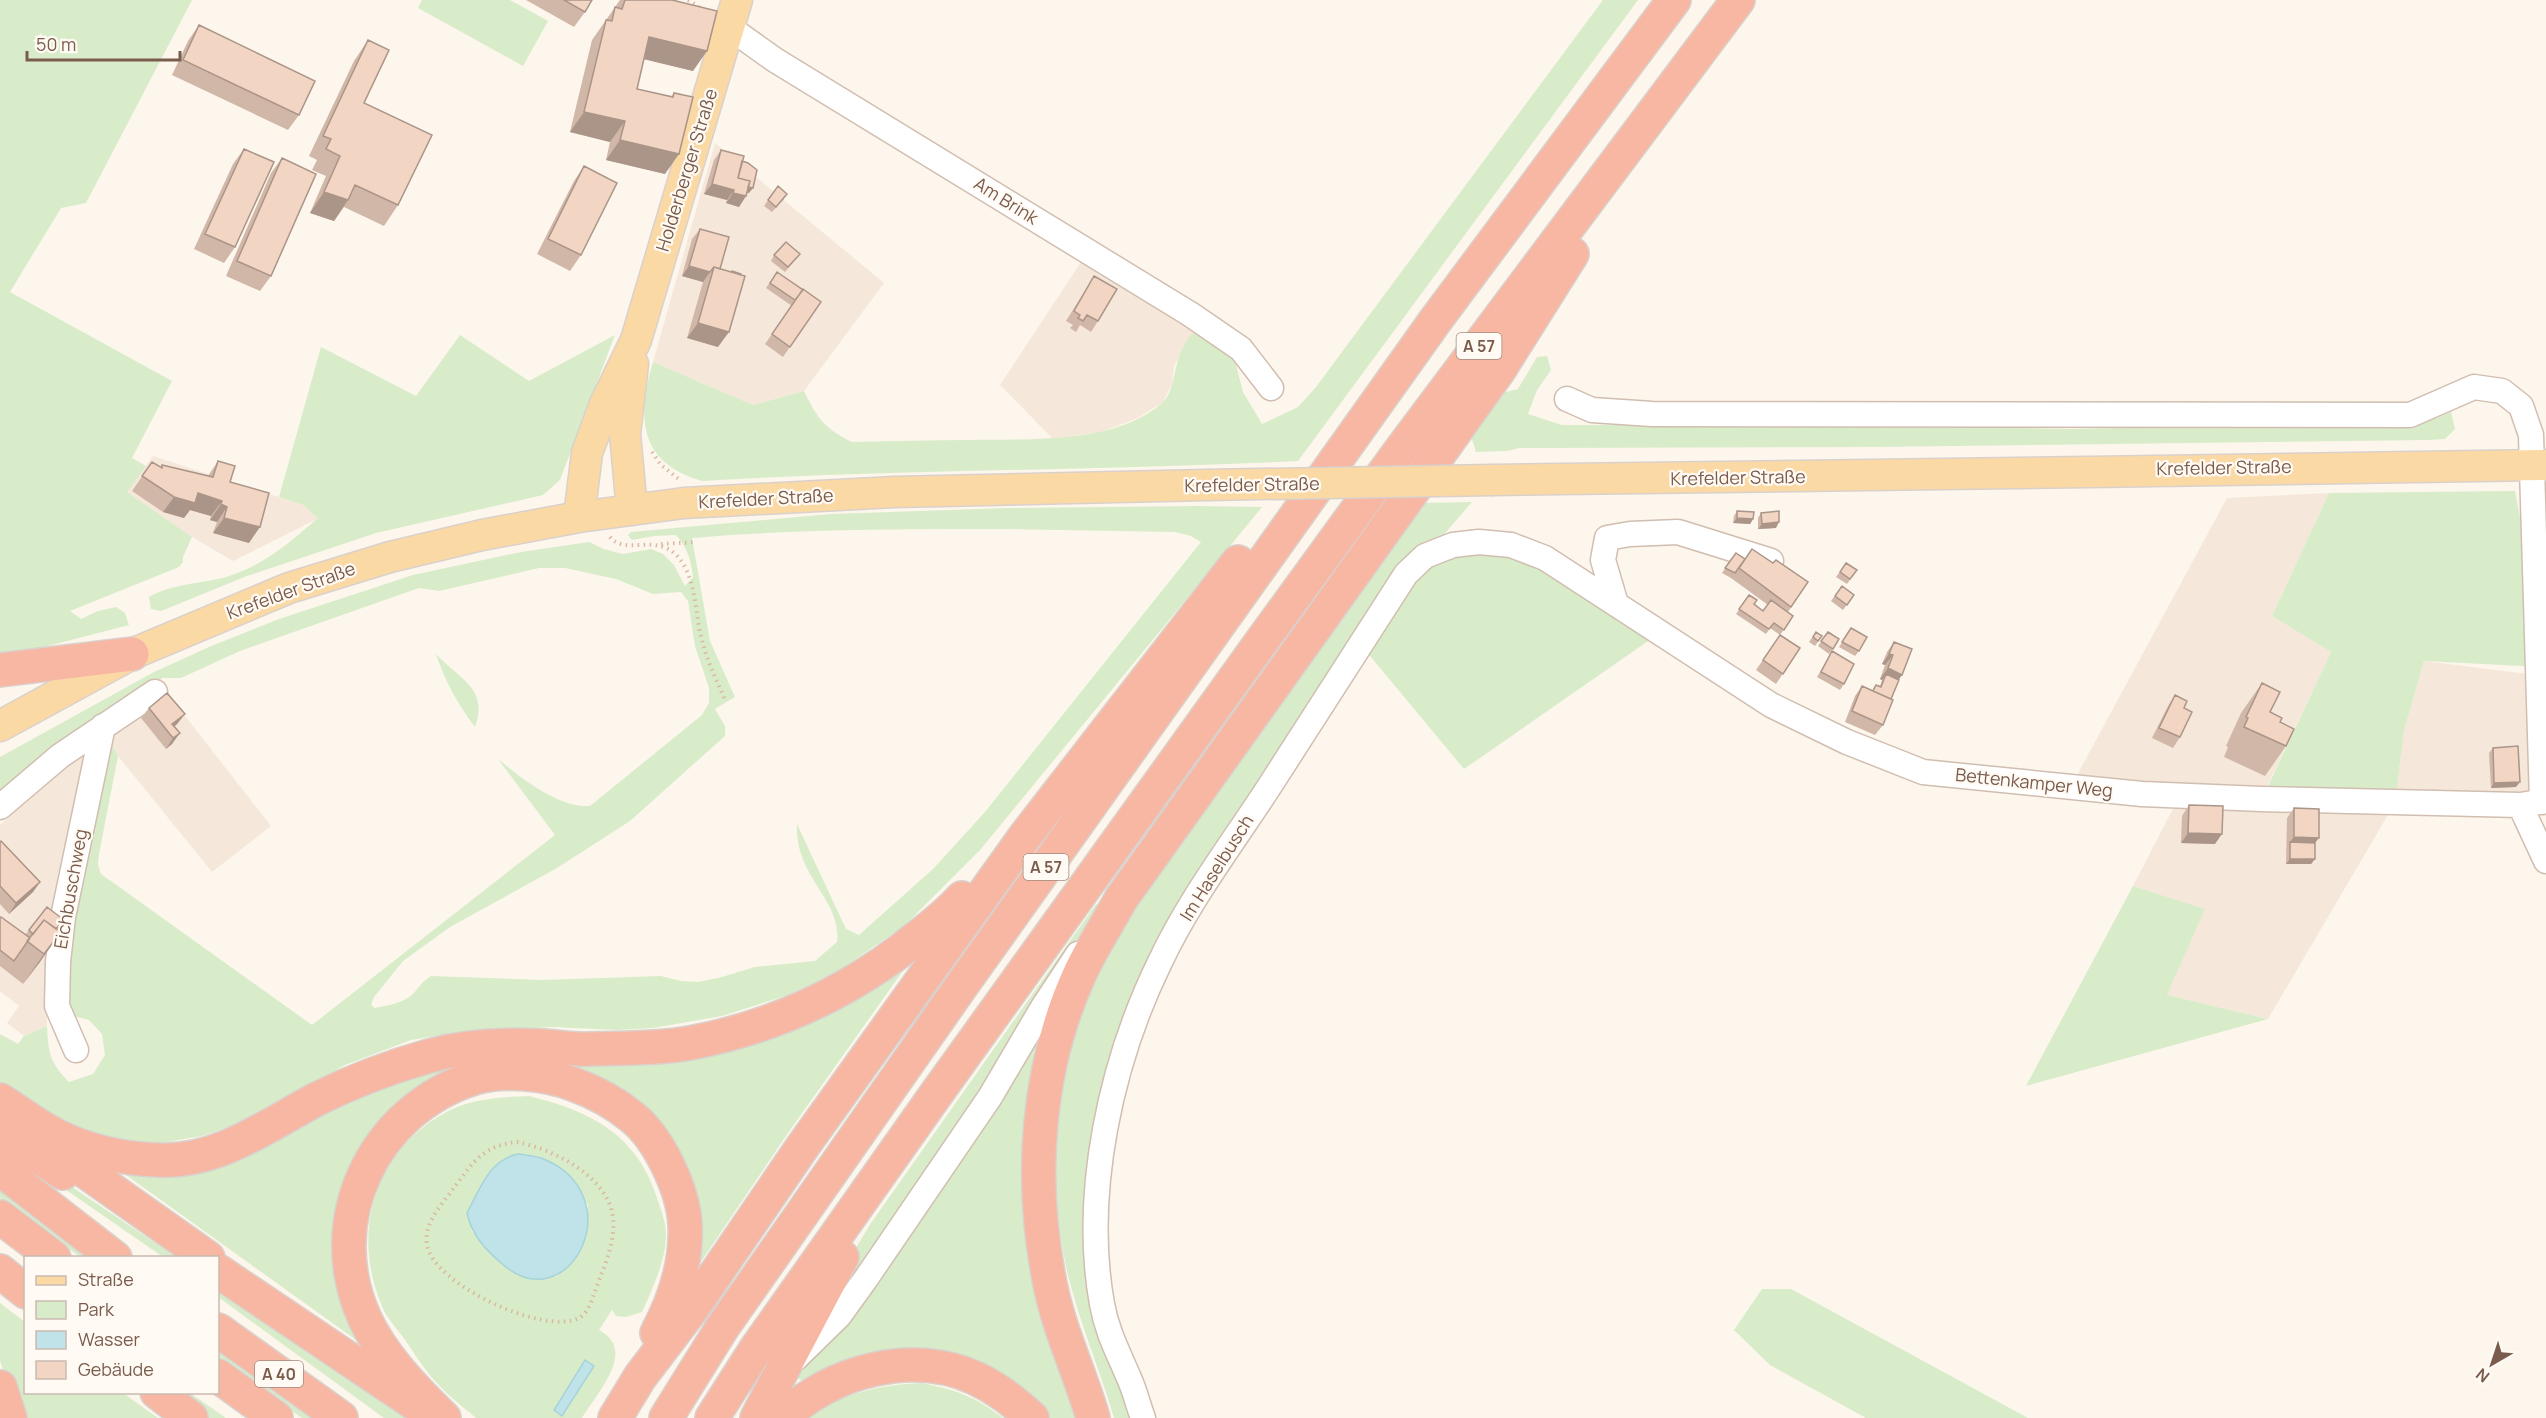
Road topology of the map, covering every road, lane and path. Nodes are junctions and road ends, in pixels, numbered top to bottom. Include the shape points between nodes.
1 (1674, 0) edge
2 (1738, 0) edge
3 (733, 14) edge
4 (1697, 57) junction
5 (1435, 321) junction
6 (636, 340) junction
7 (1270, 388) dead end
8 (1567, 399) dead end
9 (2539, 466) edge
10 (605, 513) junction
11 (696, 542) dead end
12 (660, 544) junction
13 (1771, 561) edge
14 (1616, 604) junction
15 (132, 654) junction
16 (0, 670) edge
17 (155, 692) dead end
18 (1131, 697) junction
19 (725, 700) dead end
20 (0, 726) edge
21 (103, 726) junction
22 (2536, 802) edge
23 (0, 807) edge
24 (2546, 861) edge
25 (1121, 899) junction
26 (76, 1050) dead end
27 (939, 1090) junction
28 (0, 1100) edge
29 (0, 1107) edge
30 (0, 1132) edge
31 (0, 1169) edge
32 (0, 1217) edge
33 (53, 1256) edge
34 (114, 1256) edge
35 (194, 1256) edge
36 (207, 1256) edge
37 (219, 1266) edge
38 (0, 1271) edge
39 (219, 1272) edge
40 (0, 1282) edge
41 (24, 1290) edge
42 (248, 1291) junction
43 (24, 1300) edge
44 (583, 1315) joint
45 (219, 1331) edge
46 (784, 1370) junction
47 (219, 1377) edge
48 (640, 1377) junction
49 (0, 1387) edge
50 (160, 1394) edge
51 (10, 1418) edge
52 (191, 1418) edge
53 (276, 1418) edge
54 (341, 1418) edge
55 (436, 1418) edge
56 (444, 1418) edge
57 (615, 1418) edge
58 (666, 1418) edge
59 (712, 1418) edge
60 (757, 1418) edge
61 (783, 1418) edge
62 (1032, 1418) edge
63 (1093, 1418) edge
64 (1143, 1418) edge

1 - 5 highway, A 57
2 - 4 highway, A 57
3 - 6 main road, Holderberger Straße
3 - 7 street, Am Brink via 775,60 1241,349
4 - 25 highway via 1668,115 1586,231 1499,370
4 - 27 highway, A 57 via 1396,456
5 - 18 highway
5 - 58 highway, A 57 via 969,975 729,1319
6 - 10 main road, Holderberger Straße via 625,434
6 - 10 main road, Holderberger Straße via 587,453
8 - 9 street via 1592,410 1652,414 2410,415 2474,387 2502,391 2521,406
9 - 10 main road, Krefelder Straße, bridge via 895,492 684,503
9 - 22 street
10 - 12 path via 611,538 617,543
10 - 15 main road, Krefelder Straße via 415,551 334,574 289,588
11 - 12 path
12 - 19 path via 684,564 702,643
13 - 14 street via 1678,532 1607,538 1603,560
14 - 22 street, Bettenkamper Weg via 1771,705 1847,742 1923,772 2142,794 2261,800
14 - 64 street, Im Haselbusch via 1545,558 1511,545 1453,545 1425,556 1406,574 1166,951 1132,1026 1109,1109 1098,1180 1096,1252 1102,1304 1111,1342 1130,1379
15 - 16 highway
15 - 20 main road, Krefelder Straße
17 - 21 street
18 - 28 highway via 1057,777 952,909 854,984 793,1014 687,1044 587,1049 489,1047 432,1055 368,1075 232,1146 160,1161 101,1153 57,1136
18 - 48 highway via 922,977 691,1310
21 - 23 street
21 - 26 street, Eichbuschweg via 63,917 58,962 57,1006
22 - 24 street
25 - 46 street via 1066,970 990,1097 865,1280 839,1316
25 - 63 highway via 1081,971 1062,1025 1038,1140 1040,1212 1050,1285
27 - 46 highway via 888,1184 833,1272
27 - 59 highway, A 57 via 756,1349
29 - 36 highway via 48,1146
30 - 35 highway
31 - 34 highway
32 - 33 highway
37 - 42 highway
38 - 41 highway
39 - 42 highway
40 - 43 highway
42 - 55 highway
44 - 44 path via 551,1321 512,1311 456,1282 434,1261 427,1246 431,1219 486,1150 517,1142 552,1152 590,1178 606,1200 613,1217 612,1235 592,1299
45 - 54 highway, A 40
46 - 60 highway
47 - 53 highway, A 40
48 - 56 highway via 642,1364 670,1307 682,1263 685,1225 679,1187 660,1150 634,1118 600,1094 560,1080 518,1074 476,1077 418,1106 379,1147 354,1198 348,1242 353,1286 365,1320 385,1351
48 - 57 highway
49 - 51 highway
50 - 52 highway
61 - 62 highway via 801,1400 835,1382 870,1369 908,1366 936,1367 974,1377 1007,1395

